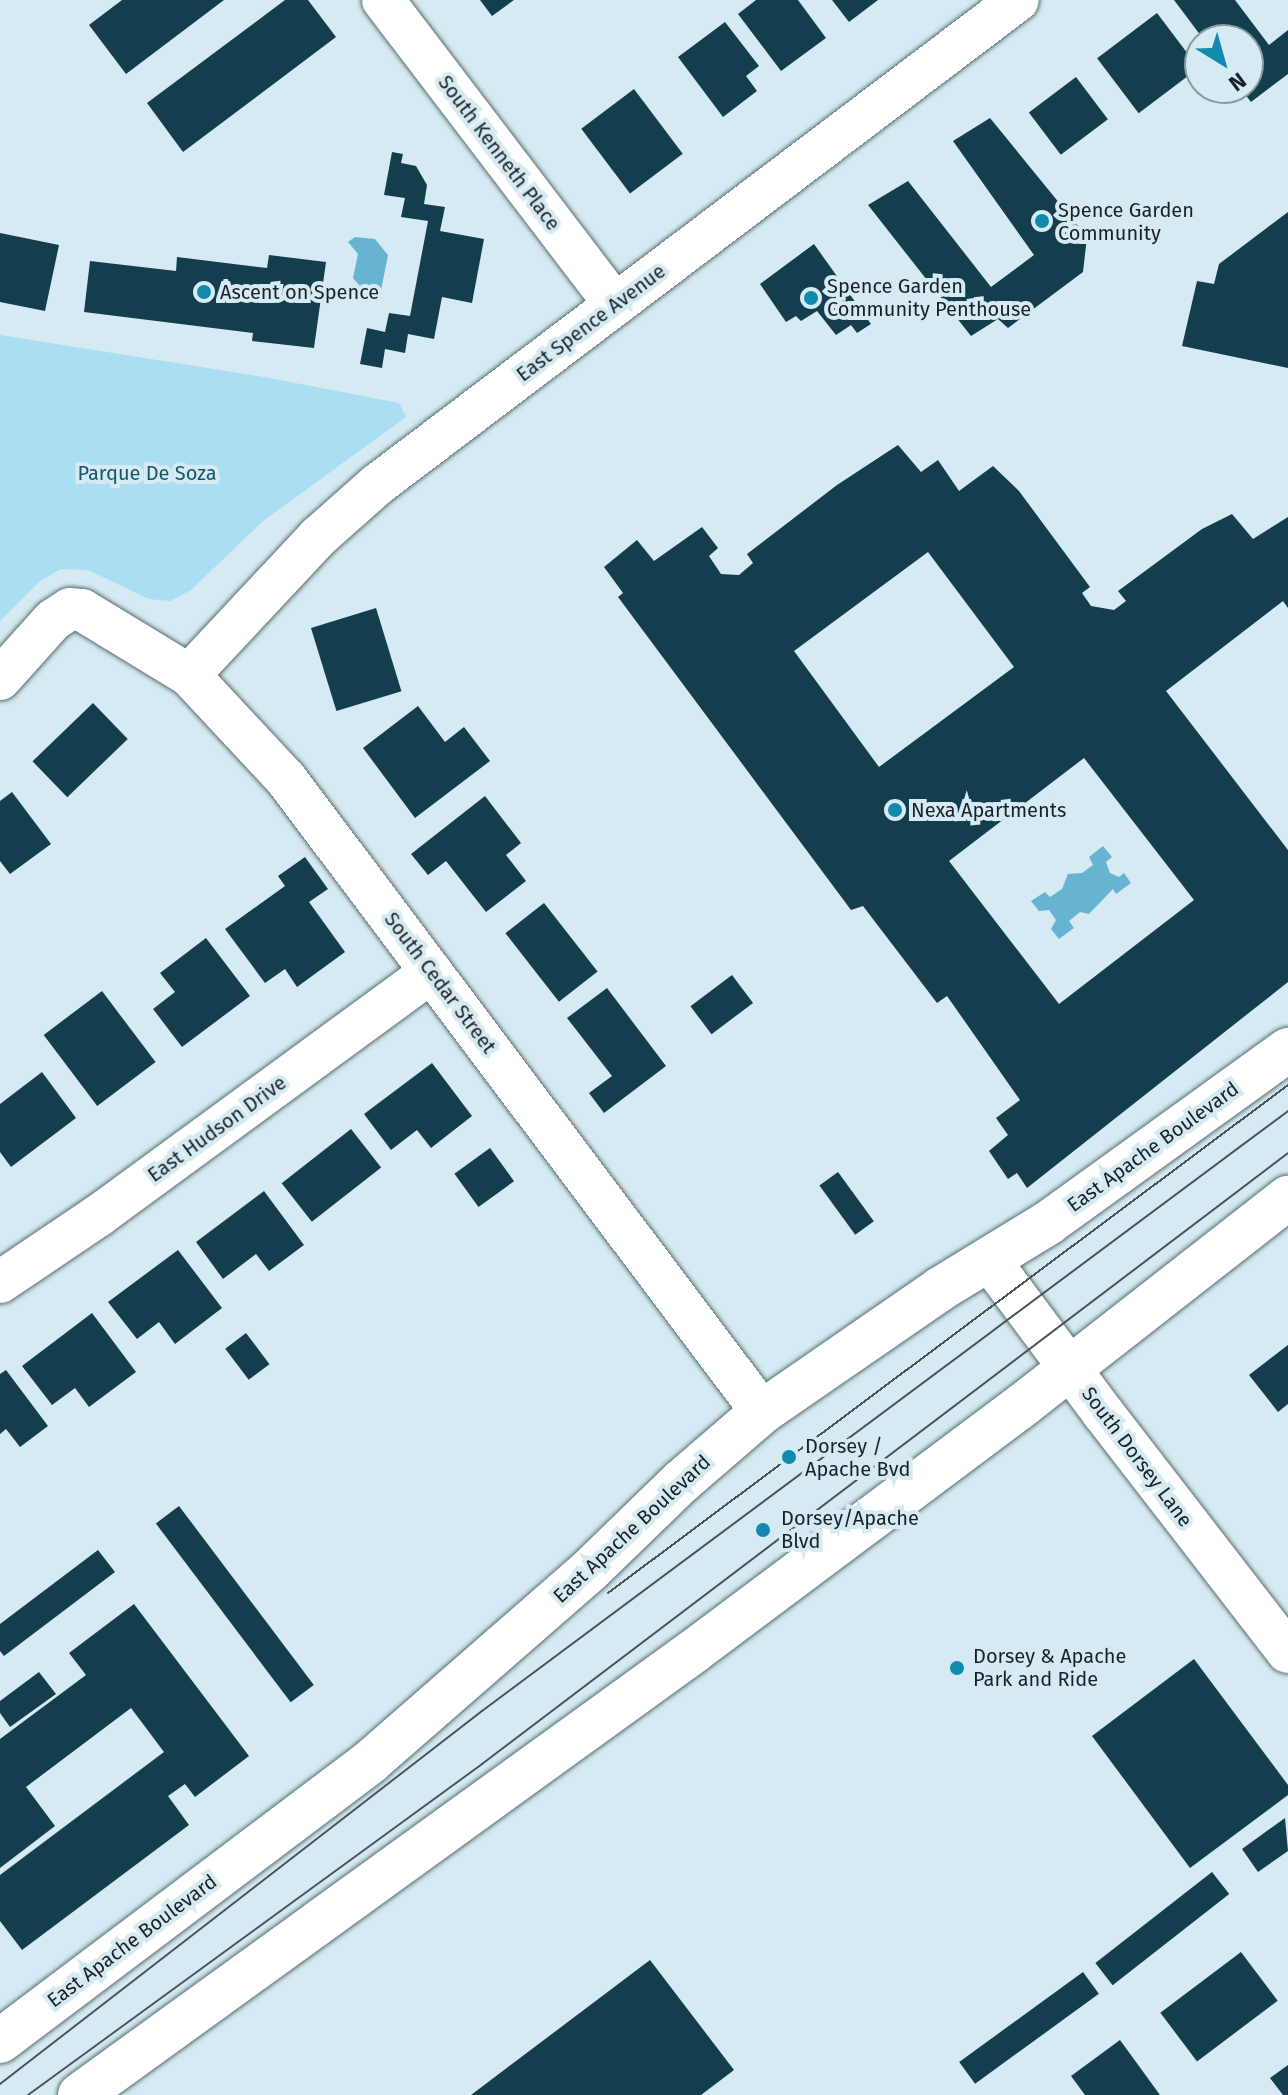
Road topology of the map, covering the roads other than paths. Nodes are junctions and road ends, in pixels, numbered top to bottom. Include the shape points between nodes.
1 (383, 0) edge
2 (1018, 0) edge
3 (615, 305) junction
4 (189, 675) junction
5 (0, 679) edge
6 (431, 972) junction
7 (1288, 1050) edge
8 (1288, 1198) edge
9 (990, 1261) junction
10 (0, 1282) edge
11 (1070, 1368) junction
12 (762, 1412) junction
13 (1288, 1652) edge
14 (0, 2041) edge
15 (80, 2095) edge

1 - 3 street, South Kenneth Place
2 - 3 street, East Spence Avenue
3 - 4 street, East Spence Avenue via 378,484 318,537
4 - 5 street, South Cedar Street via 82,610 70,609 53,620
4 - 6 street, South Cedar Street via 286,779
6 - 10 street, East Hudson Drive
6 - 12 street, South Cedar Street
7 - 9 main road, East Apache Boulevard
8 - 11 main road
9 - 11 street, South Dorsey Lane
9 - 12 main road, East Apache Boulevard via 940,1289
11 - 13 street, South Dorsey Lane
11 - 15 main road via 694,1651
12 - 14 main road, East Apache Boulevard via 370,1762

